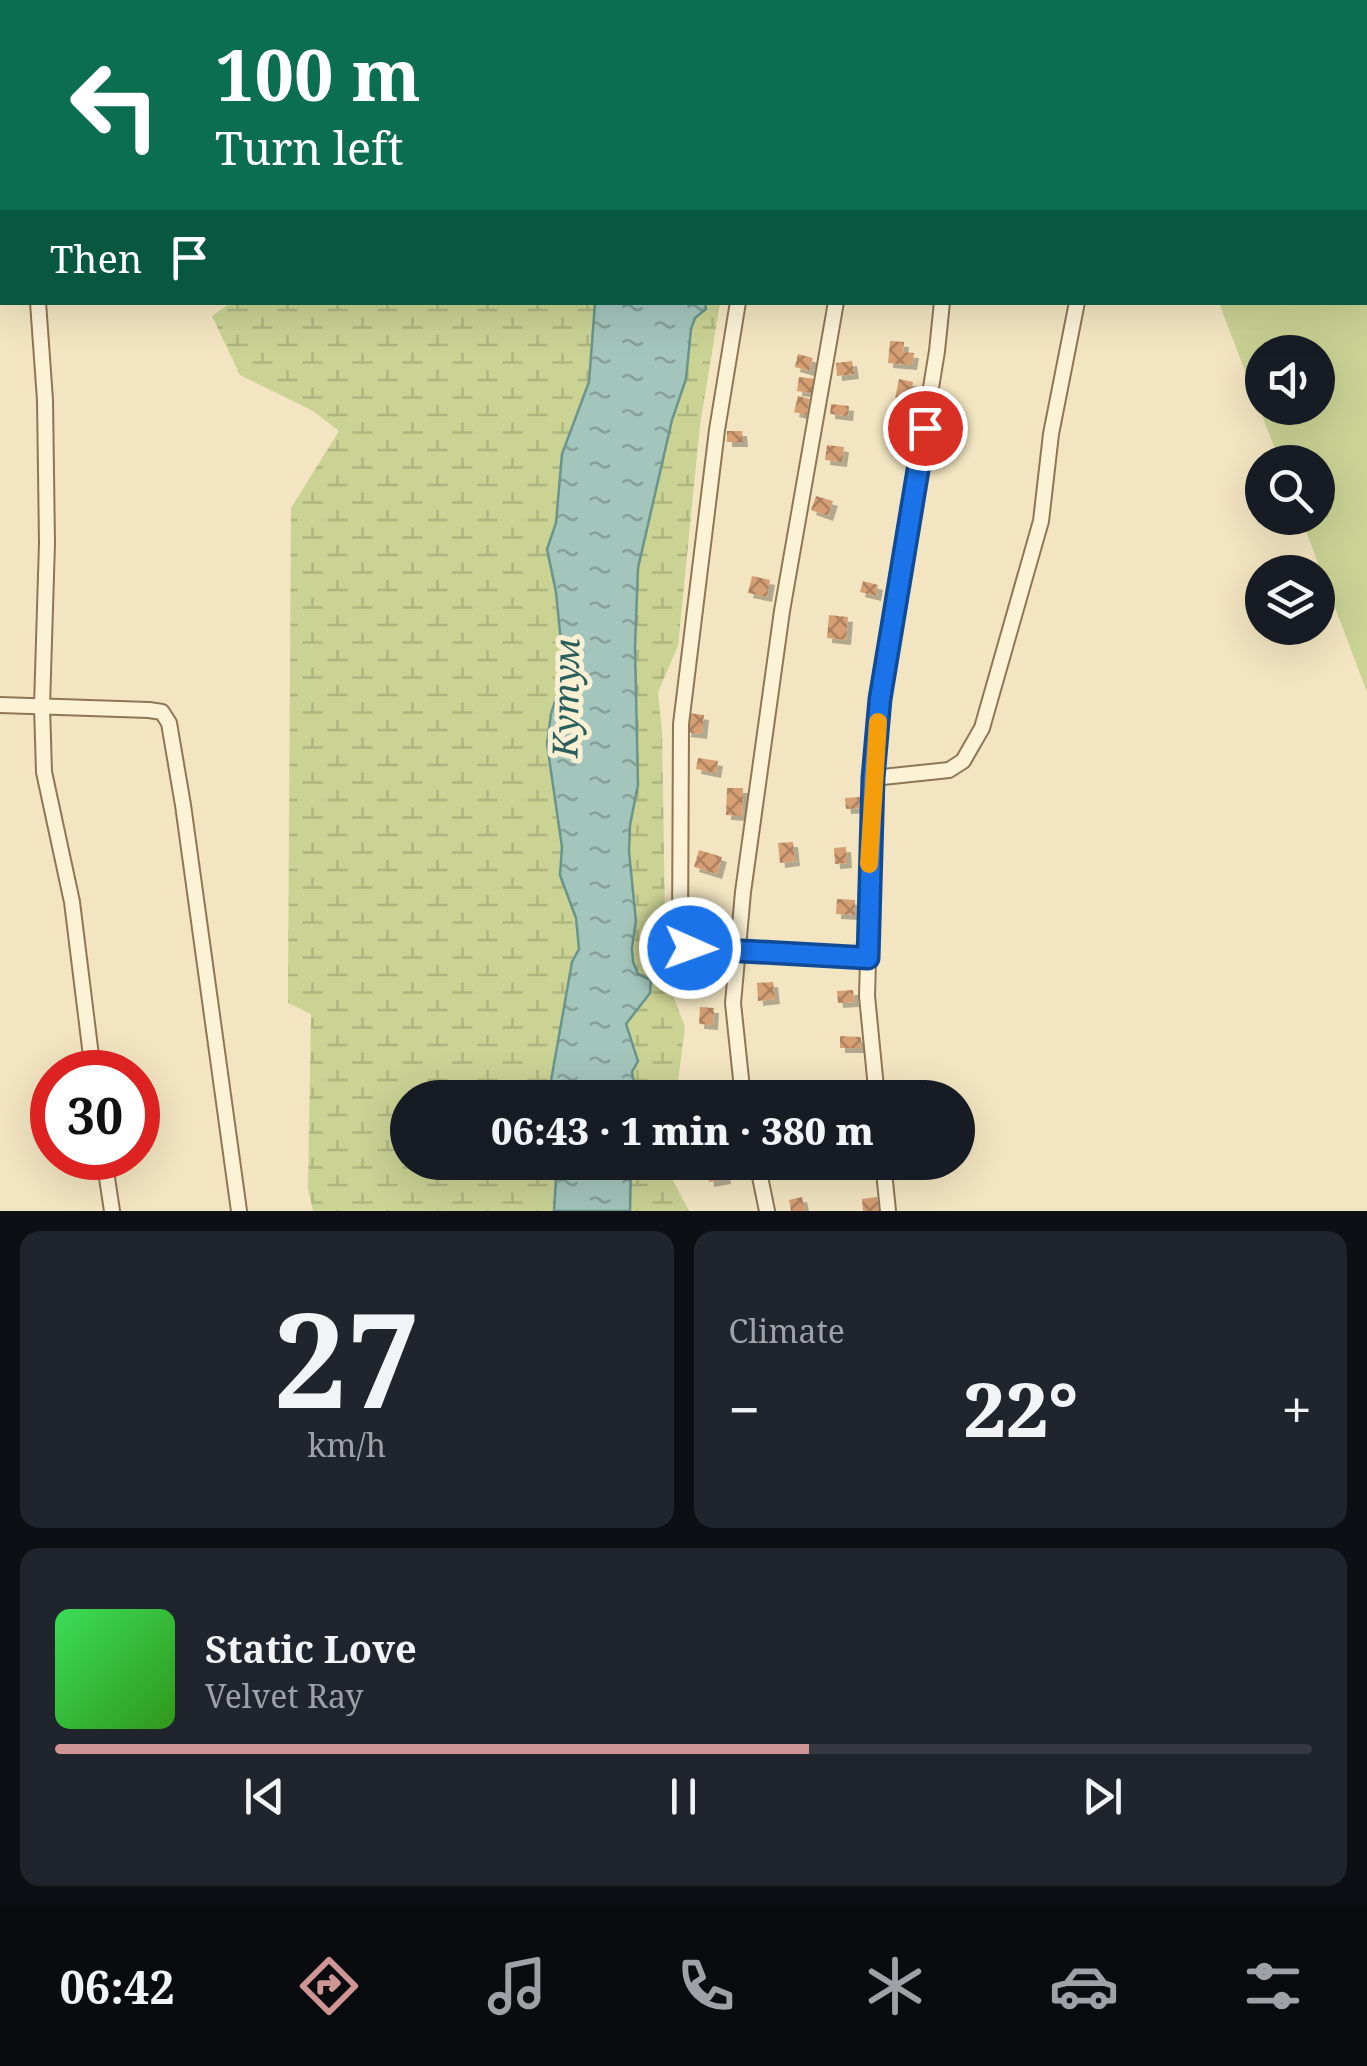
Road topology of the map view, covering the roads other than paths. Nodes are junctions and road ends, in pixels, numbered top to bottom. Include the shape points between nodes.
1 (38, 305) edge
2 (738, 305) edge
3 (835, 305) edge
4 (942, 305) edge
5 (1076, 305) edge
6 (0, 705) edge
7 (42, 706) junction
8 (873, 778) junction
9 (740, 950) junction
10 (868, 958) junction
11 (90, 1050) edge
12 (741, 1080) edge
13 (875, 1080) edge
14 (107, 1180) edge
15 (761, 1180) edge
16 (885, 1180) edge
17 (112, 1211) edge
18 (239, 1211) edge
19 (767, 1211) edge
20 (888, 1211) edge

1 - 7 street via 47,543
2 - 9 street via 681,724 680,938 690,948
3 - 9 street via 782,611
4 - 8 street
5 - 8 street via 1042,521 982,728 963,761 949,770
6 - 7 street
7 - 11 street via 44,772 72,902
7 - 18 street via 149,710 162,712 169,723
8 - 10 street
9 - 10 street
9 - 12 street via 733,1003
10 - 13 street
14 - 17 street
15 - 19 street
16 - 20 street

